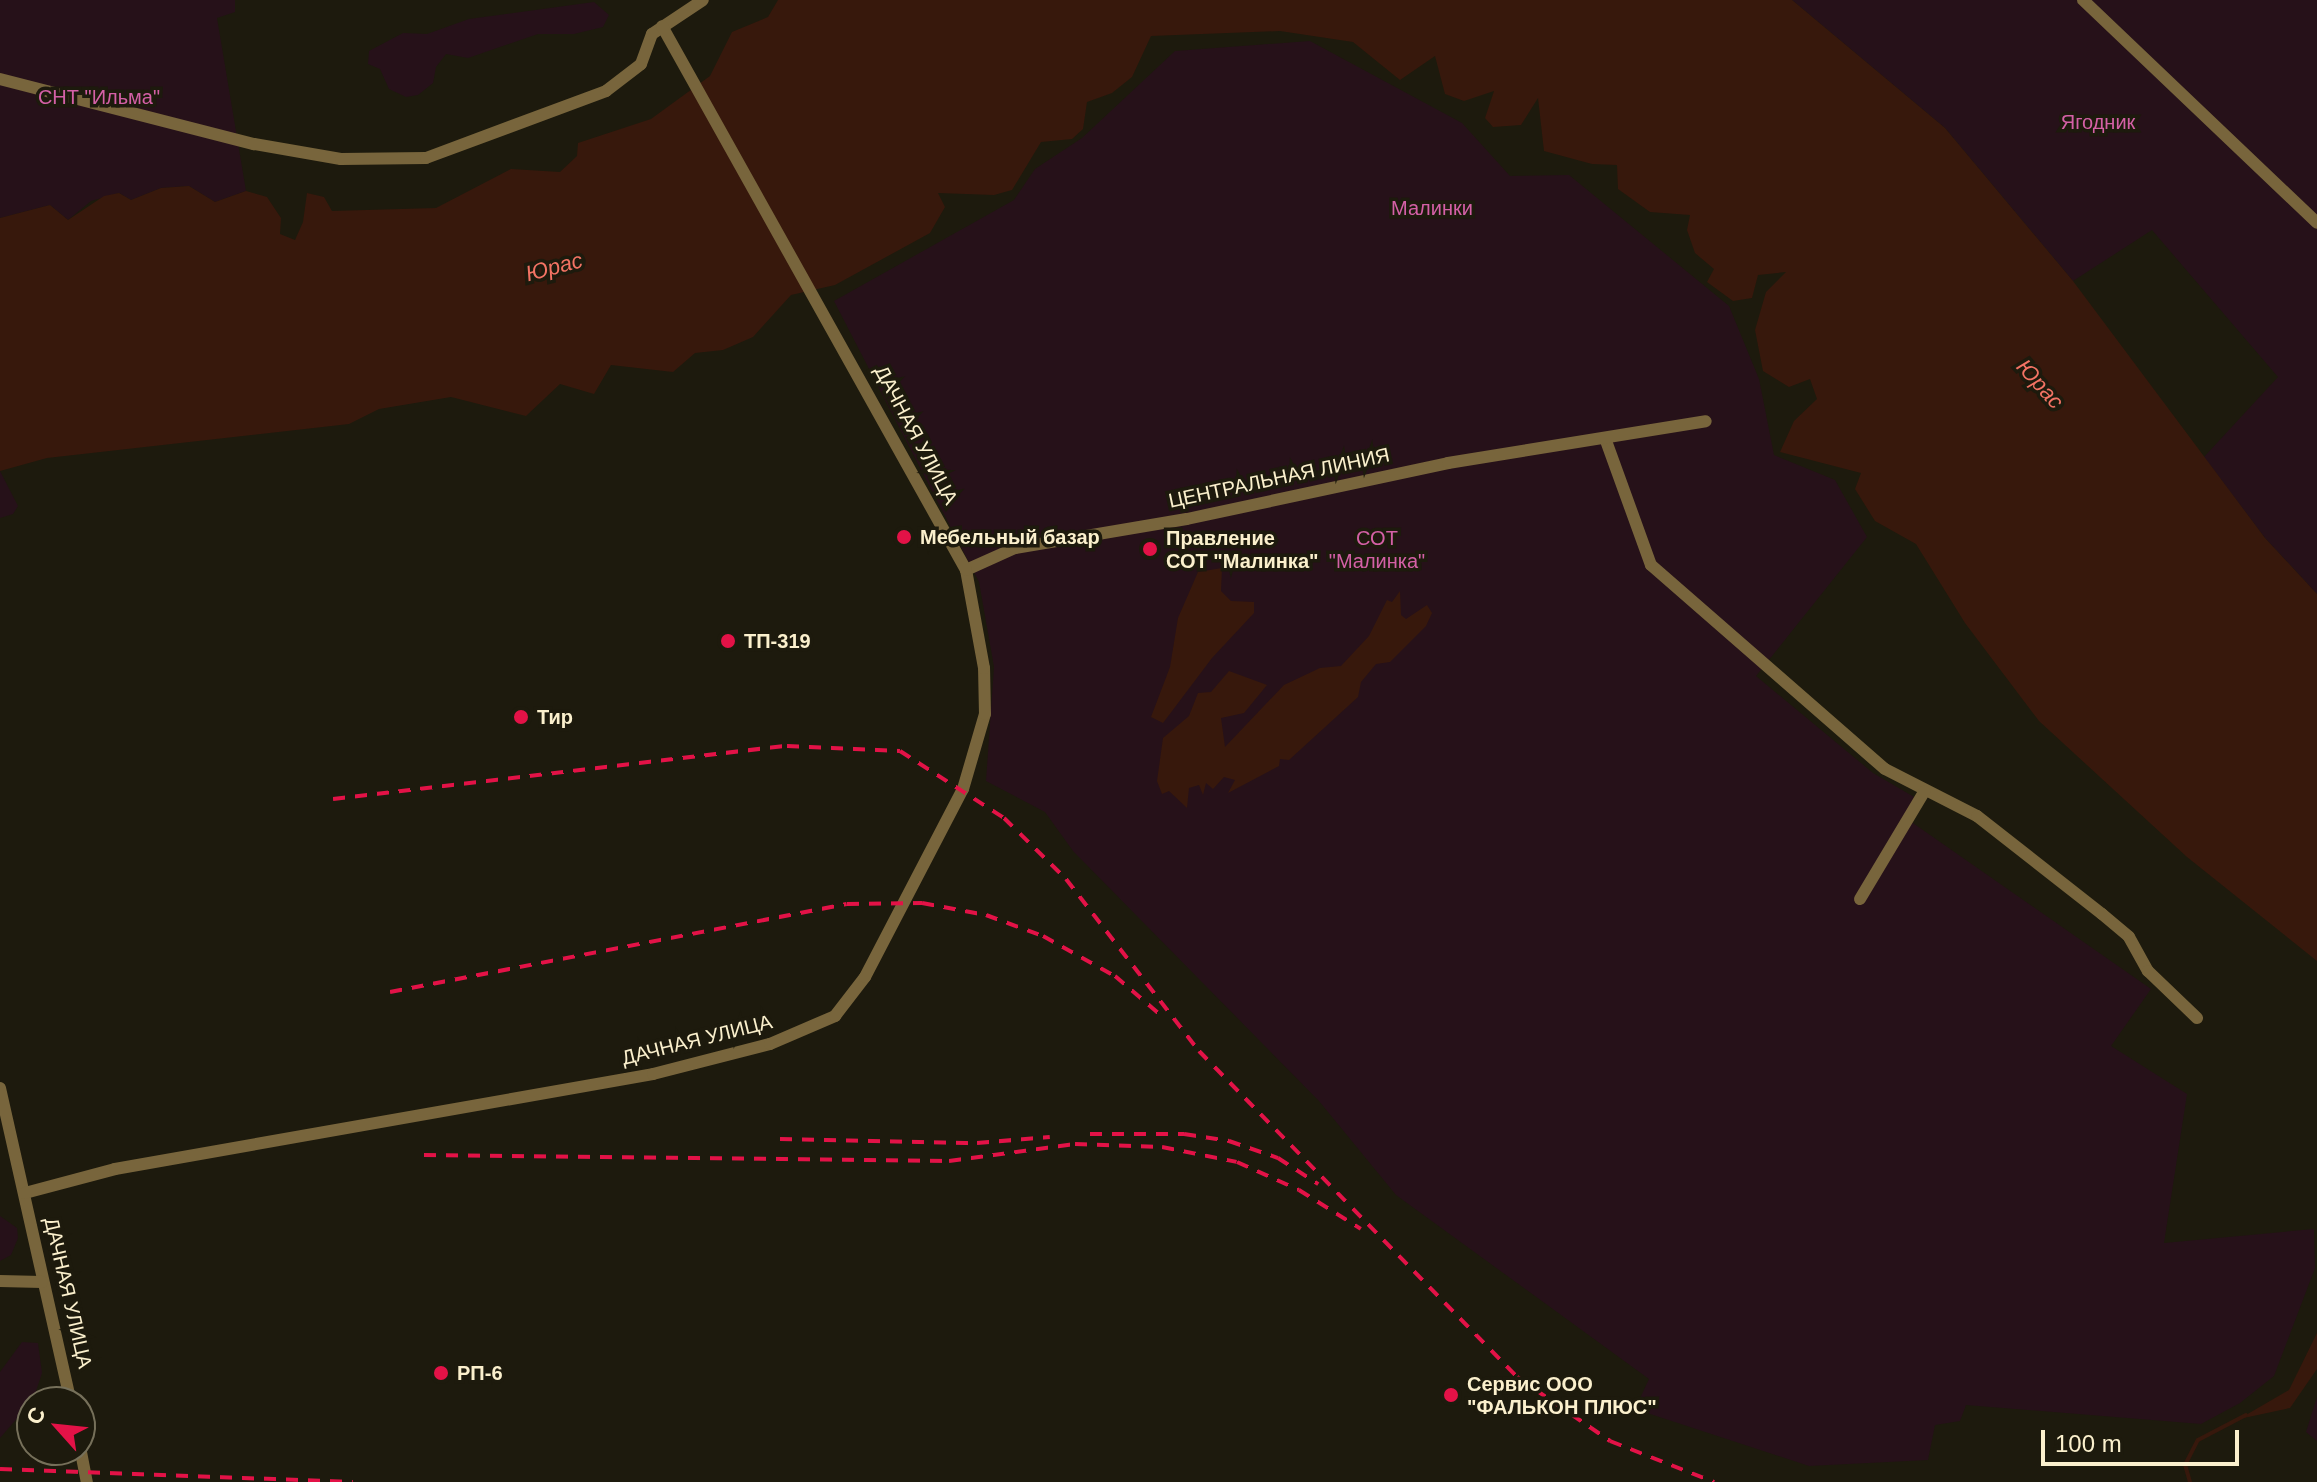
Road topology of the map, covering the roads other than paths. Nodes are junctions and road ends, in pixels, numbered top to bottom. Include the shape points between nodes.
1 (703, 0) edge
2 (2083, 0) edge
3 (662, 26) junction
4 (0, 79) edge
5 (2317, 223) edge
6 (1706, 421) dead end
7 (1605, 438) junction
8 (966, 570) junction
9 (1924, 792) junction
10 (1860, 899) dead end
11 (2197, 1018) dead end
12 (0, 1088) edge
13 (25, 1193) junction
14 (0, 1281) edge
15 (42, 1282) junction
16 (67, 1386) edge

1 - 3 street
2 - 5 street
3 - 4 street via 652,34 641,64 606,91 426,158 341,159 254,144
3 - 8 street, ДАЧНАЯ УЛИЦА
6 - 7 street, ЦЕНТРАЛЬНАЯ ЛИНИЯ
7 - 8 street, ЦЕНТРАЛЬНАЯ ЛИНИЯ via 1015,548
7 - 9 street via 1651,565 1885,769
8 - 13 street, ДАЧНАЯ УЛИЦА via 984,668 985,714 972,765 865,977 835,1016 770,1044 653,1074 115,1169
9 - 10 street
9 - 11 street via 1948,798 1977,816 2102,914 2129,937 2148,971
12 - 13 street, ДАЧНАЯ УЛИЦА
13 - 15 street, ДАЧНАЯ УЛИЦА
14 - 15 street
15 - 16 street, ДАЧНАЯ УЛИЦА

